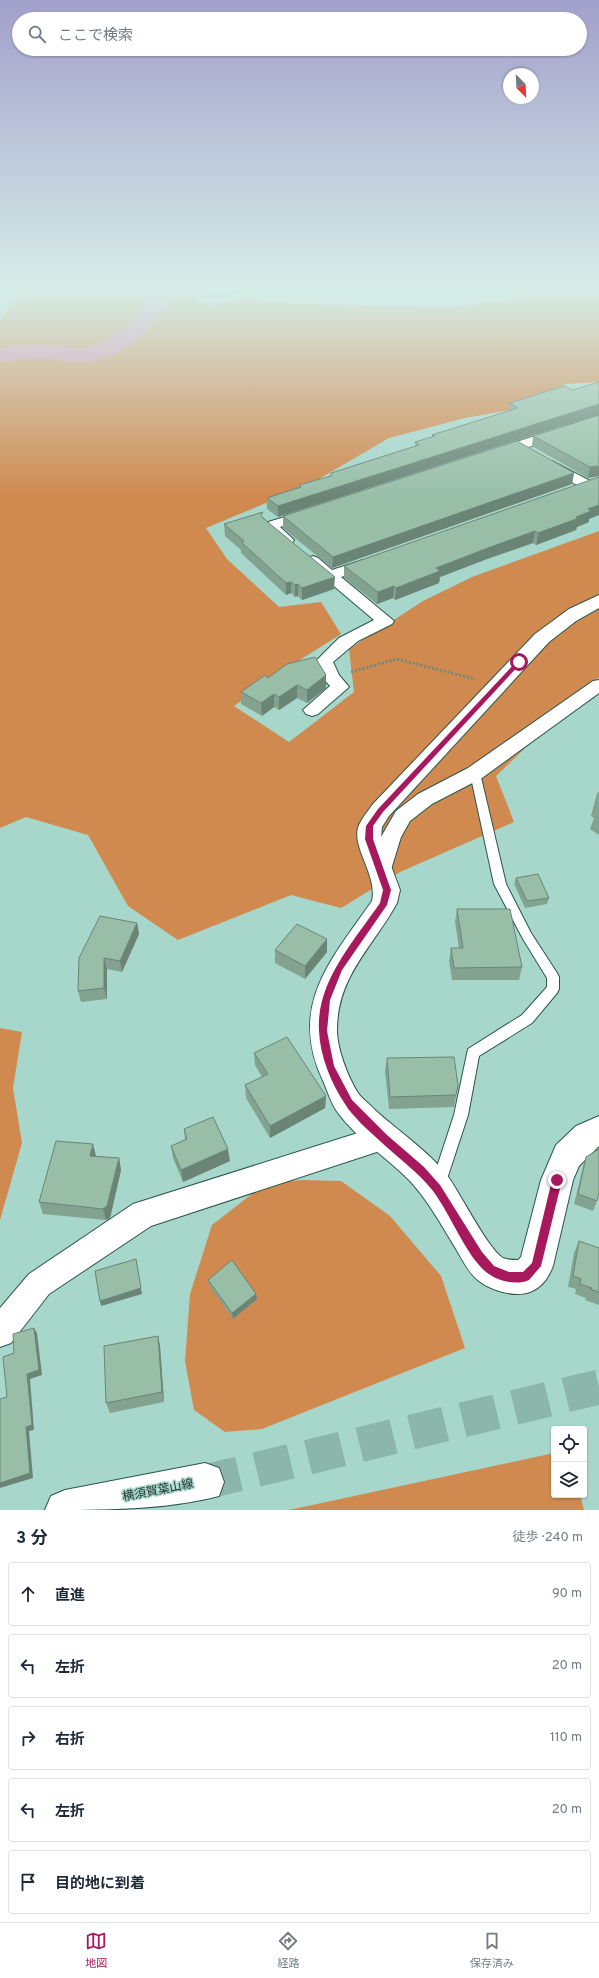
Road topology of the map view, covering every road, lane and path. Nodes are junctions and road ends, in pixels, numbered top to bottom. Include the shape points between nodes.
1 (599, 420) edge
2 (518, 446) junction
3 (488, 456) edge
4 (593, 483) edge
5 (573, 490) edge
6 (323, 509) edge
7 (382, 558) edge
8 (330, 576) junction
9 (599, 601) edge
10 (331, 677) junction
11 (499, 685) junction
12 (599, 685) edge
13 (312, 710) dead end
14 (475, 773) junction
15 (381, 870) junction
16 (599, 1130) edge
17 (383, 1138) junction
18 (437, 1188) junction
19 (0, 1332) edge
20 (205, 1482) tunnel mouth
21 (65, 1510) edge

1 - 2 street
2 - 3 street
2 - 4 street
4 - 5 street
6 - 8 street via 270,526
7 - 8 street
8 - 10 street via 386,621 362,631 337,647 324,662
9 - 11 street via 581,608 558,624
10 - 11 path via 397,659
10 - 13 street via 340,687
11 - 15 street via 381,810 370,826 369,839
12 - 14 street
14 - 15 street via 425,799 403,816 391,837
14 - 18 lane via 500,884 527,936 553,977 553,989 527,1019 473,1053 461,1115
15 - 17 street via 387,890 384,903 338,969 326,1000 323,1031 330,1066 348,1103
16 - 18 street via 587,1136 567,1156 557,1180 536,1266 526,1277 508,1277 490,1269 479,1256
17 - 18 street via 421,1170
17 - 19 street via 143,1214 39,1284
20 - 21 street, 横須賀葉山線

